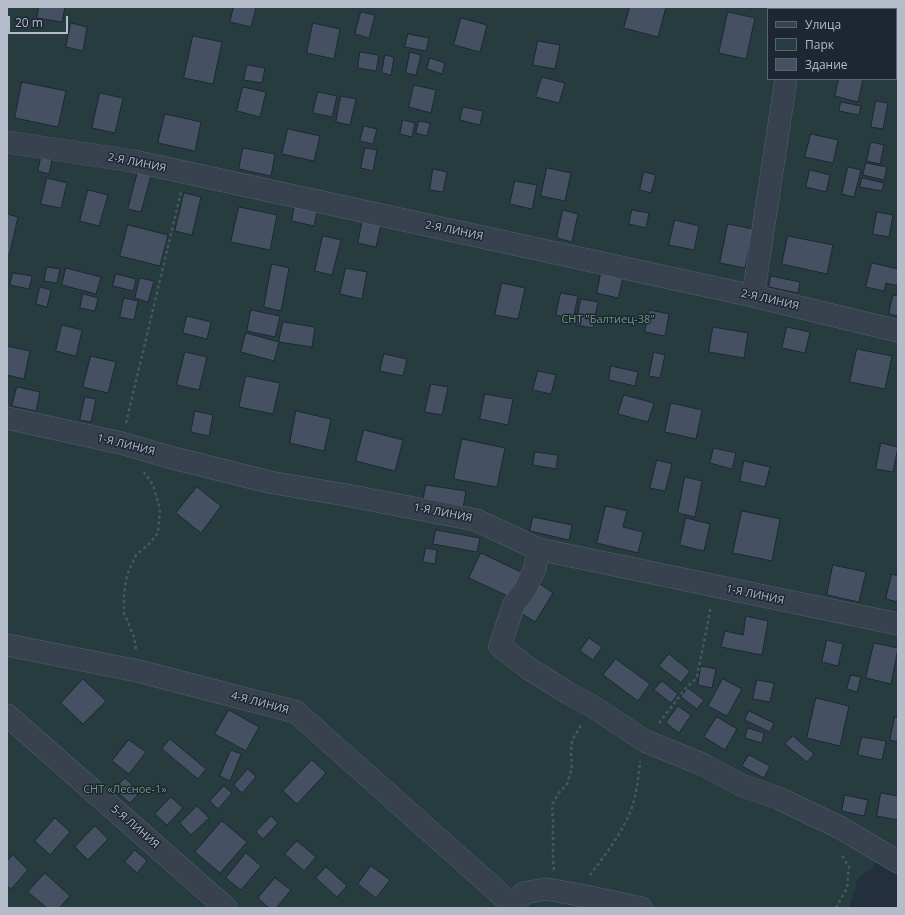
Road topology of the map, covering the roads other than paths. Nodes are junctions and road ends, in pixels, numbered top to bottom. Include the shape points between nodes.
1 (786, 80) edge
2 (7, 142) edge
3 (753, 296) junction
4 (898, 331) edge
5 (7, 418) edge
6 (538, 550) junction
7 (898, 624) edge
8 (7, 645) edge
9 (7, 715) edge
10 (898, 862) edge
11 (513, 907) edge
12 (226, 908) edge
13 (641, 908) edge

1 - 3 street
2 - 3 street, 2-Я ЛИНИЯ via 133,161
3 - 4 street, 2-Я ЛИНИЯ
5 - 6 street, 1-Я ЛИНИЯ via 269,482 476,520
6 - 7 street, 1-Я ЛИНИЯ
6 - 10 street via 535,568 525,590 514,604 500,646 528,668 645,741 831,823
8 - 11 street, 4-Я ЛИНИЯ via 138,671 296,712
9 - 12 street, 5-Я ЛИНИЯ
11 - 13 street via 524,893 546,889

